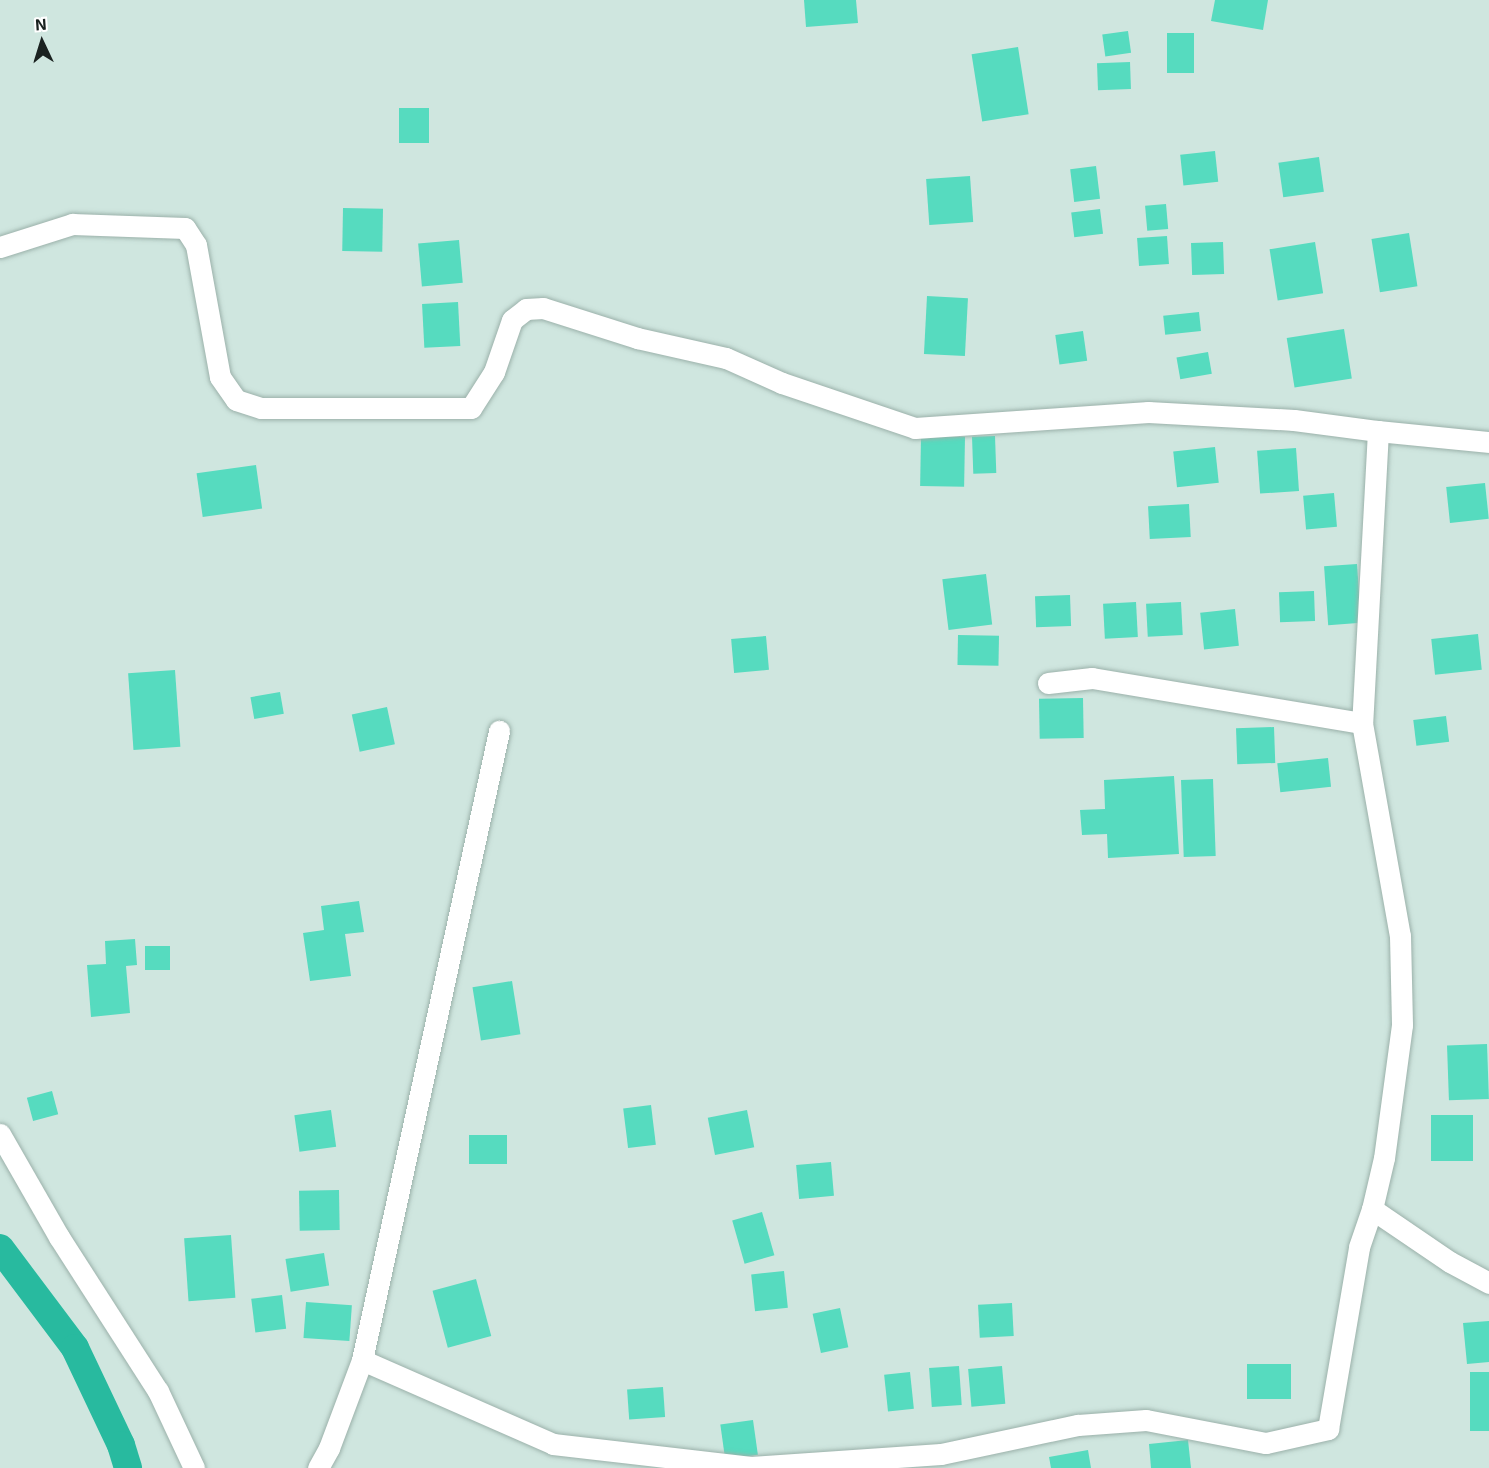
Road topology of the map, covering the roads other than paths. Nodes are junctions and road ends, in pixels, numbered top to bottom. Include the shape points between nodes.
1 (0, 246) edge
2 (1378, 431) junction
3 (1489, 441) edge
4 (1048, 683) dead end
5 (1362, 723) junction
6 (499, 731) dead end
7 (0, 1134) edge
8 (1372, 1209) junction
9 (1489, 1283) edge
10 (362, 1360) junction
11 (194, 1468) edge
12 (318, 1468) edge

1 - 2 street via 72,224 185,228 196,245 220,377 236,400 261,408 471,408 494,372 512,320 526,309 543,308 637,338 726,358 782,383 915,428 1148,412 1294,420
2 - 3 street
2 - 5 street
4 - 5 street via 1092,678
5 - 8 street via 1400,947 1402,1025 1384,1158
6 - 10 street
7 - 11 street via 59,1237 158,1390
8 - 9 street via 1450,1262
8 - 10 street via 1359,1247 1328,1429 1266,1443 1146,1420 1078,1425 941,1454 751,1467 554,1444
10 - 12 street

